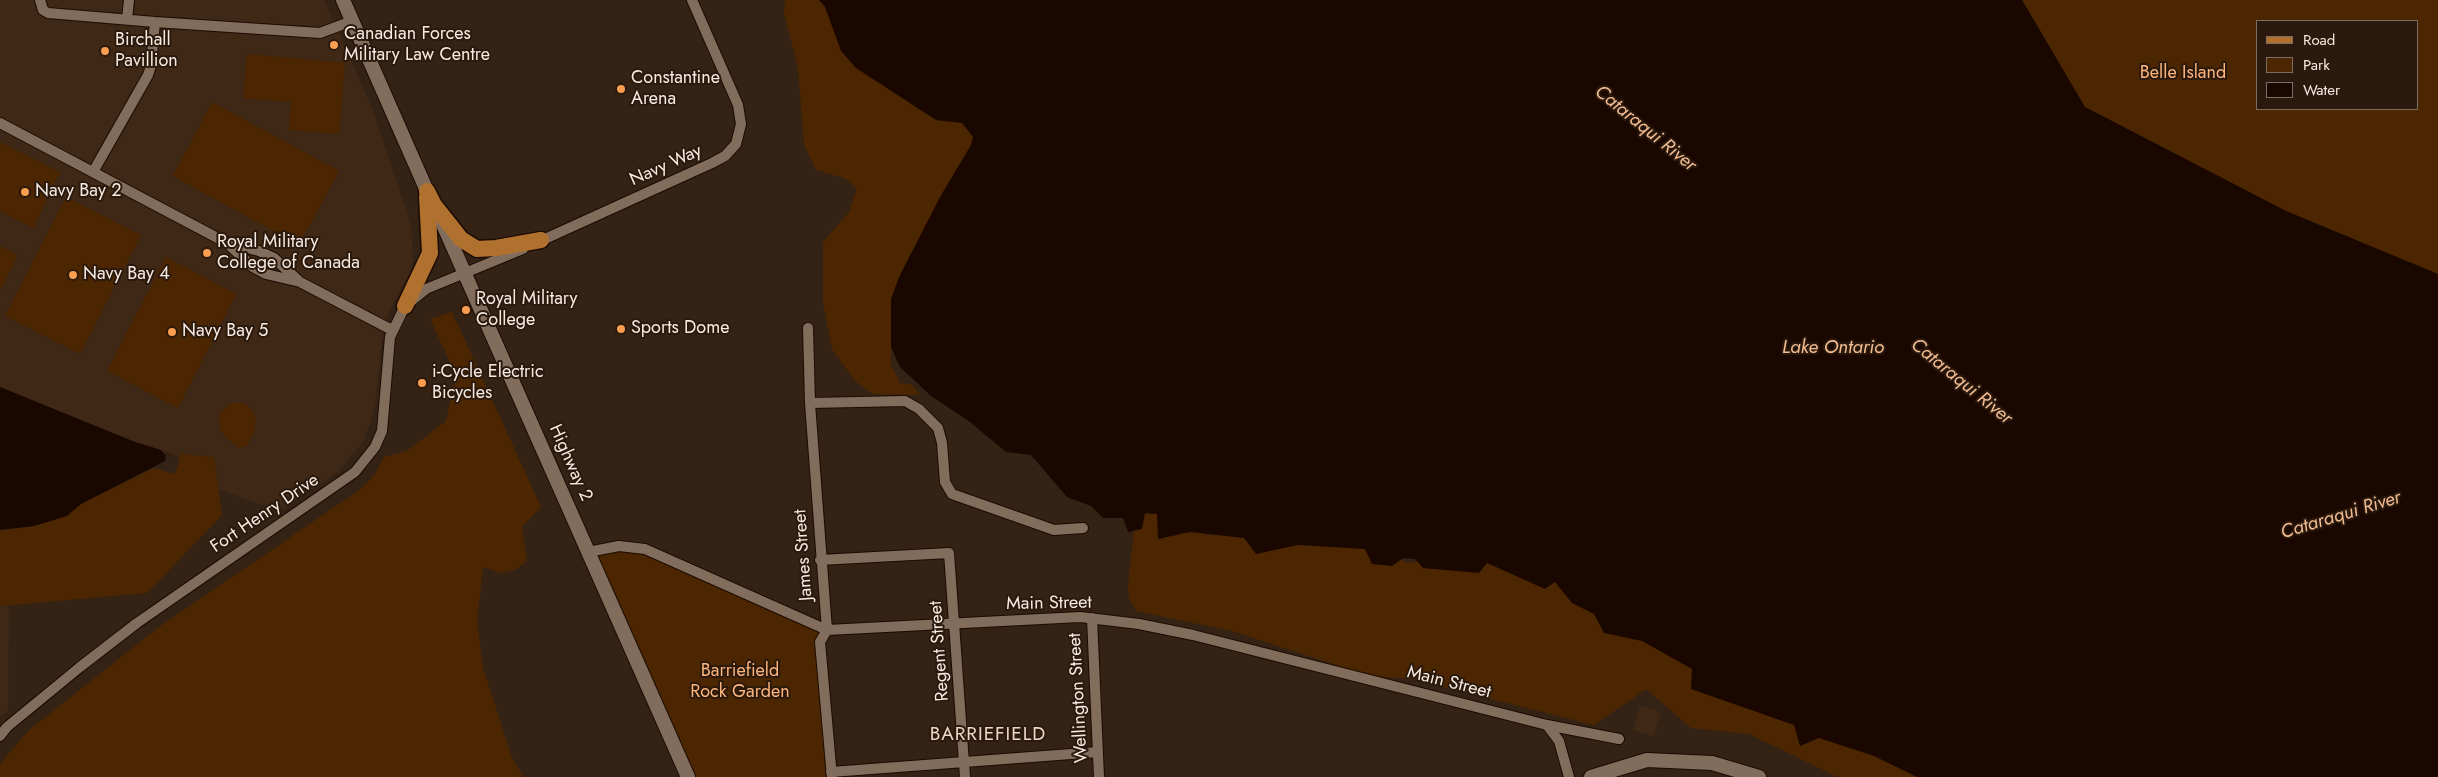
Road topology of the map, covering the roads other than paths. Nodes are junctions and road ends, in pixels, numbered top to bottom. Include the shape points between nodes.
1 (40, 0) edge
2 (129, 0) edge
3 (342, 0) edge
4 (692, 0) edge
5 (127, 19) junction
6 (155, 22) junction
7 (352, 22) junction
8 (0, 123) edge
9 (93, 172) junction
10 (431, 198) junction
11 (541, 240) junction
12 (227, 243) junction
13 (465, 274) junction
14 (300, 282) junction
15 (405, 306) junction
16 (808, 328) dead end
17 (392, 330) junction
18 (810, 403) junction
19 (1083, 528) dead end
20 (588, 552) junction
21 (820, 560) junction
22 (1092, 618) junction
23 (954, 624) junction
24 (827, 630) junction
25 (1547, 725) junction
26 (0, 736) edge
27 (1619, 738) dead end
28 (1098, 752) junction
29 (964, 762) junction
30 (832, 774) edge
31 (688, 777) edge
32 (965, 777) edge
33 (1099, 777) edge
34 (1569, 777) edge
35 (1591, 777) edge
36 (1759, 777) edge

1 - 5 street via 43,10 48,13
2 - 5 street
3 - 7 main road, Highway 2
4 - 11 street, Navy Way via 741,116 736,144 726,156 712,163
5 - 6 street
6 - 7 street via 320,32
6 - 9 street via 148,75
7 - 10 main road, Highway 2
8 - 9 street
9 - 12 street
10 - 11 main road via 461,239 477,249
10 - 13 main road, Highway 2
10 - 15 main road via 430,253
11 - 13 street, Navy Way
12 - 14 street via 274,258
12 - 14 street via 252,267 266,274
13 - 15 street, Fort Henry Drive via 426,289
13 - 20 main road, Highway 2
14 - 17 street
15 - 17 street, Fort Henry Drive
16 - 18 street, James Street
17 - 26 street, Fort Henry Drive via 382,431 362,464 341,483 137,623
18 - 19 street via 905,401 919,409 938,428 945,482 952,494 1054,530
18 - 21 street, James Street
20 - 24 street, Main Street via 619,546 645,549
20 - 31 main road, Highway 2
21 - 23 street, Regent Street via 949,553
21 - 24 street, James Street
22 - 23 street, Main Street
22 - 25 street, Main Street via 1193,635
22 - 28 street, Wellington Street
23 - 24 street, Main Street
23 - 29 street, Regent Street
24 - 30 street, James Street via 820,642
25 - 27 street, Main Street
25 - 34 street via 1558,741
28 - 29 street
28 - 33 street, Wellington Street
29 - 30 street
29 - 32 street, Regent Street
35 - 36 main road via 1647,760 1712,763

